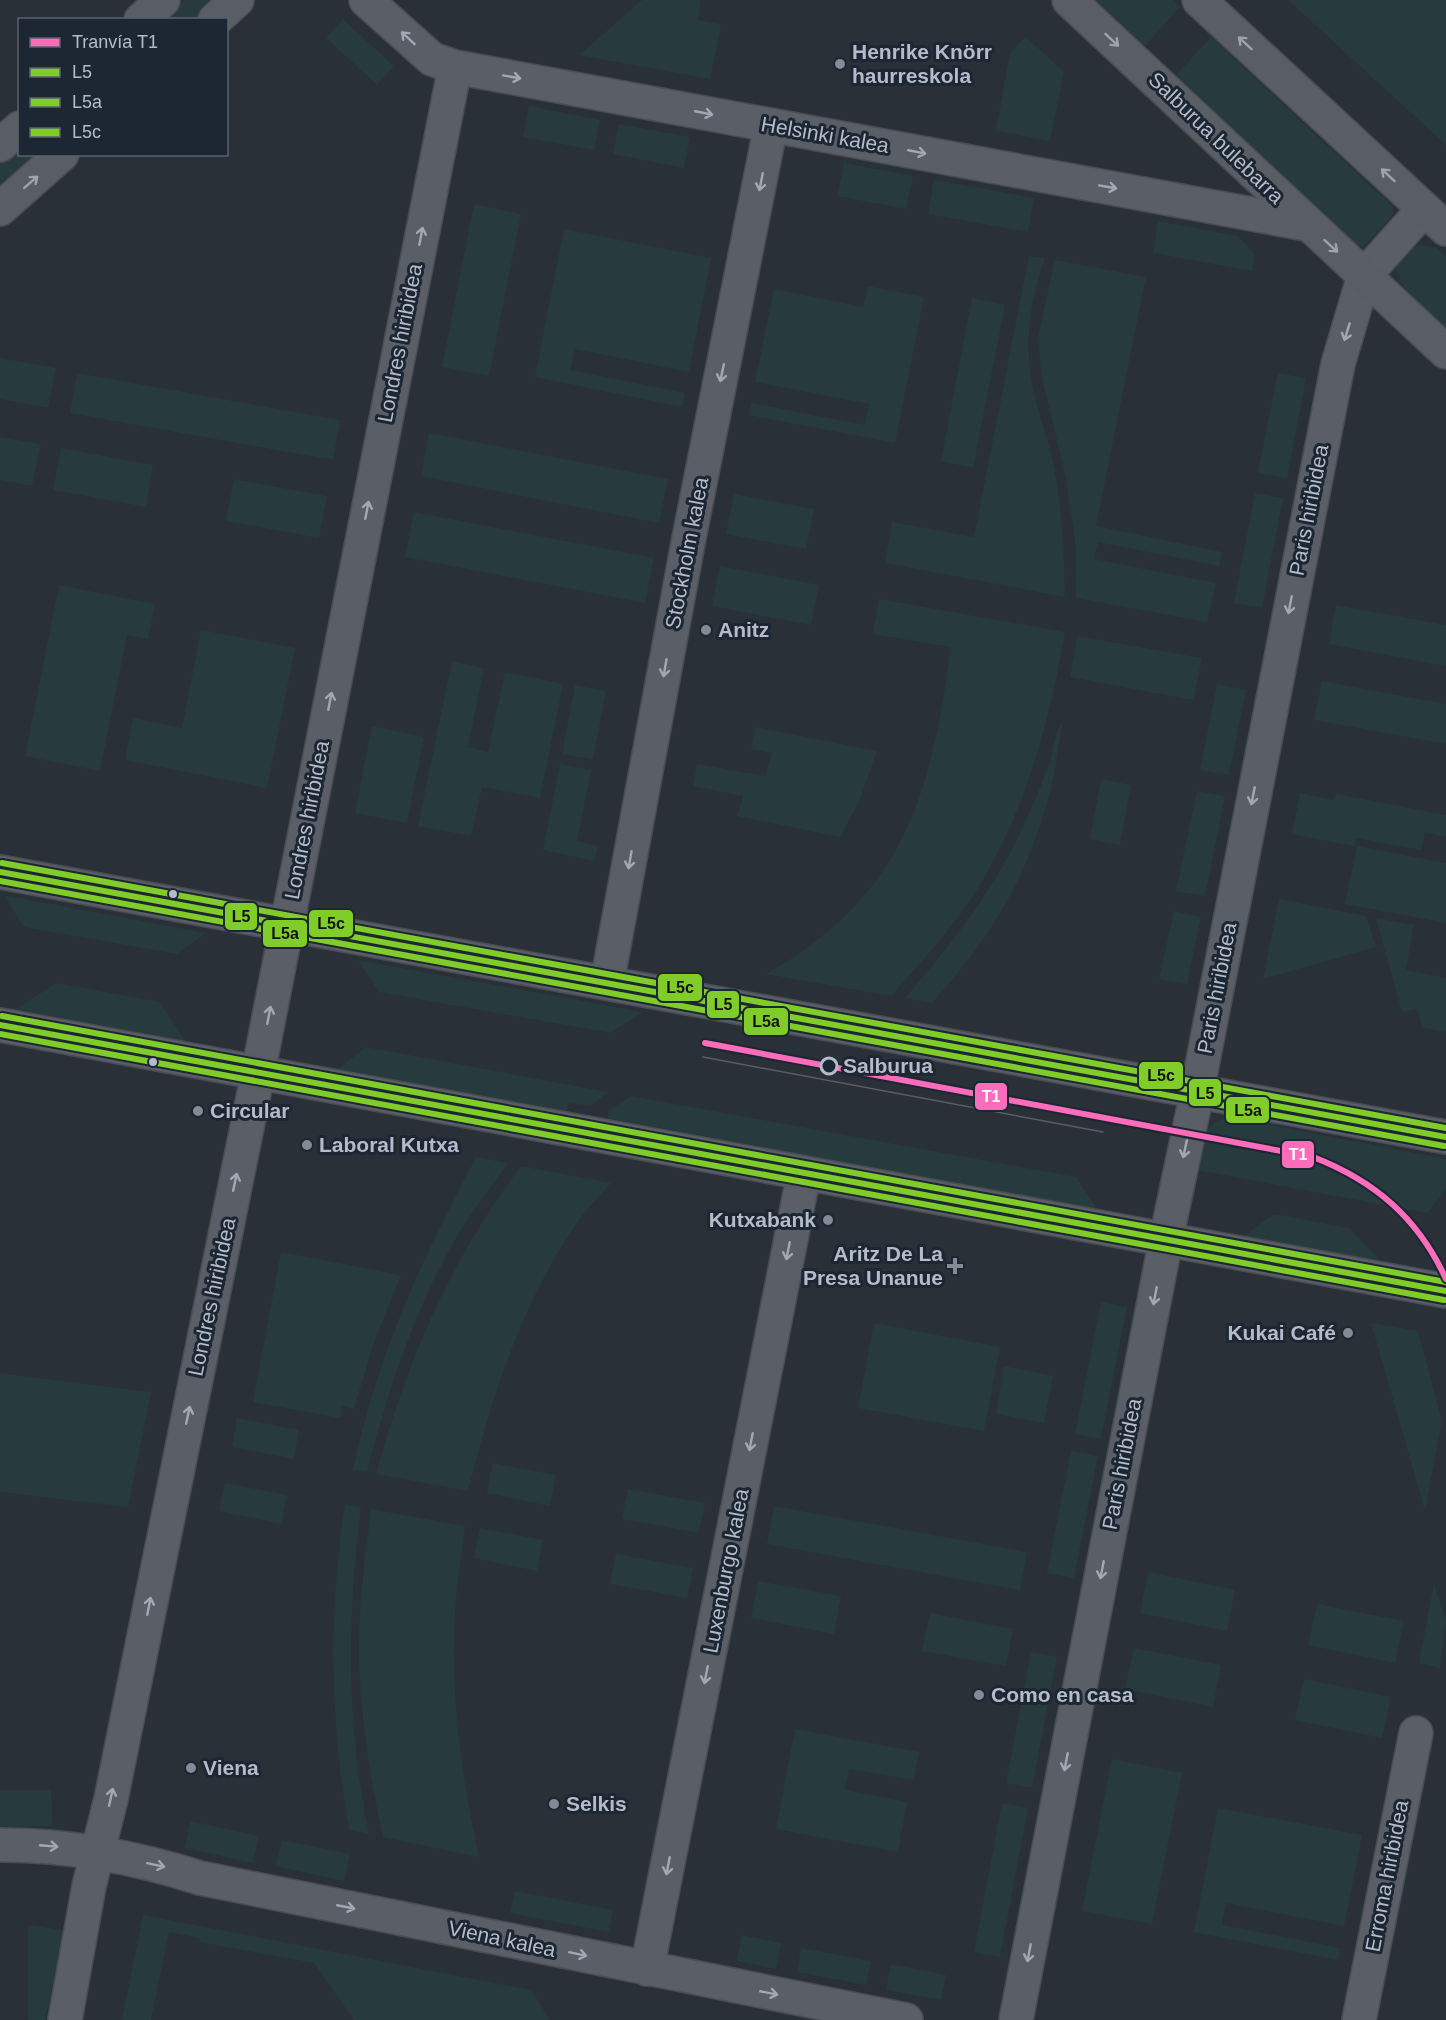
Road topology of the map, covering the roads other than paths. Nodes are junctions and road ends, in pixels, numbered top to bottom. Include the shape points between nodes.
1 (163, 0) edge
2 (237, 0) edge
3 (366, 0) edge
4 (1069, 0) edge
5 (1199, 0) edge
6 (143, 18) edge
7 (217, 18) edge
8 (455, 67) junction
9 (771, 125) junction
10 (18, 130) edge
11 (0, 145) edge
12 (60, 156) edge
13 (0, 209) edge
14 (1435, 219) edge
15 (1306, 224) junction
16 (1364, 276) junction
17 (1446, 352) edge
18 (0, 872) edge
19 (286, 924) junction
20 (607, 983) junction
21 (0, 1025) edge
22 (258, 1072) junction
23 (1197, 1091) junction
24 (1446, 1137) edge
25 (804, 1173) junction
26 (1166, 1239) junction
27 (1446, 1291) edge
28 (1416, 1733) dead end
29 (0, 1845) edge
30 (98, 1854) junction
31 (647, 1969) junction
32 (65, 2020) edge
33 (906, 2020) edge
34 (1016, 2020) edge
35 (1359, 2020) edge

1 - 6 street
2 - 7 street
8 -> 3 street, Helsinki kalea via 432,59
4 -> 15 street, Salburua bulebarra
14 -> 5 street
8 -> 9 street, Helsinki kalea
19 -> 8 street, Londres hiribidea
9 -> 15 street, Helsinki kalea
9 -> 20 street, Stockholm kalea via 688,543
10 - 11 street
13 -> 12 street
14 - 16 street
15 -> 16 street, Salburua bulebarra
16 - 17 street, Salburua bulebarra
16 -> 23 street, Paris hiribidea via 1338,364
18 - 19 street
19 - 20 street
22 -> 19 street, Londres hiribidea
20 - 23 street
21 - 22 street
22 - 25 street
30 -> 22 street, Londres hiribidea
23 - 24 street
23 -> 26 street, Paris hiribidea
25 - 26 street
25 -> 31 street, Luxenburgo kalea
26 - 27 street
26 -> 34 street, Paris hiribidea
28 - 35 street, Erroma hiribidea
29 -> 30 street, Viena kalea via 50,1845
30 -> 31 street, Viena kalea
30 - 32 street, Londres hiribidea
31 -> 33 street, Viena kalea

